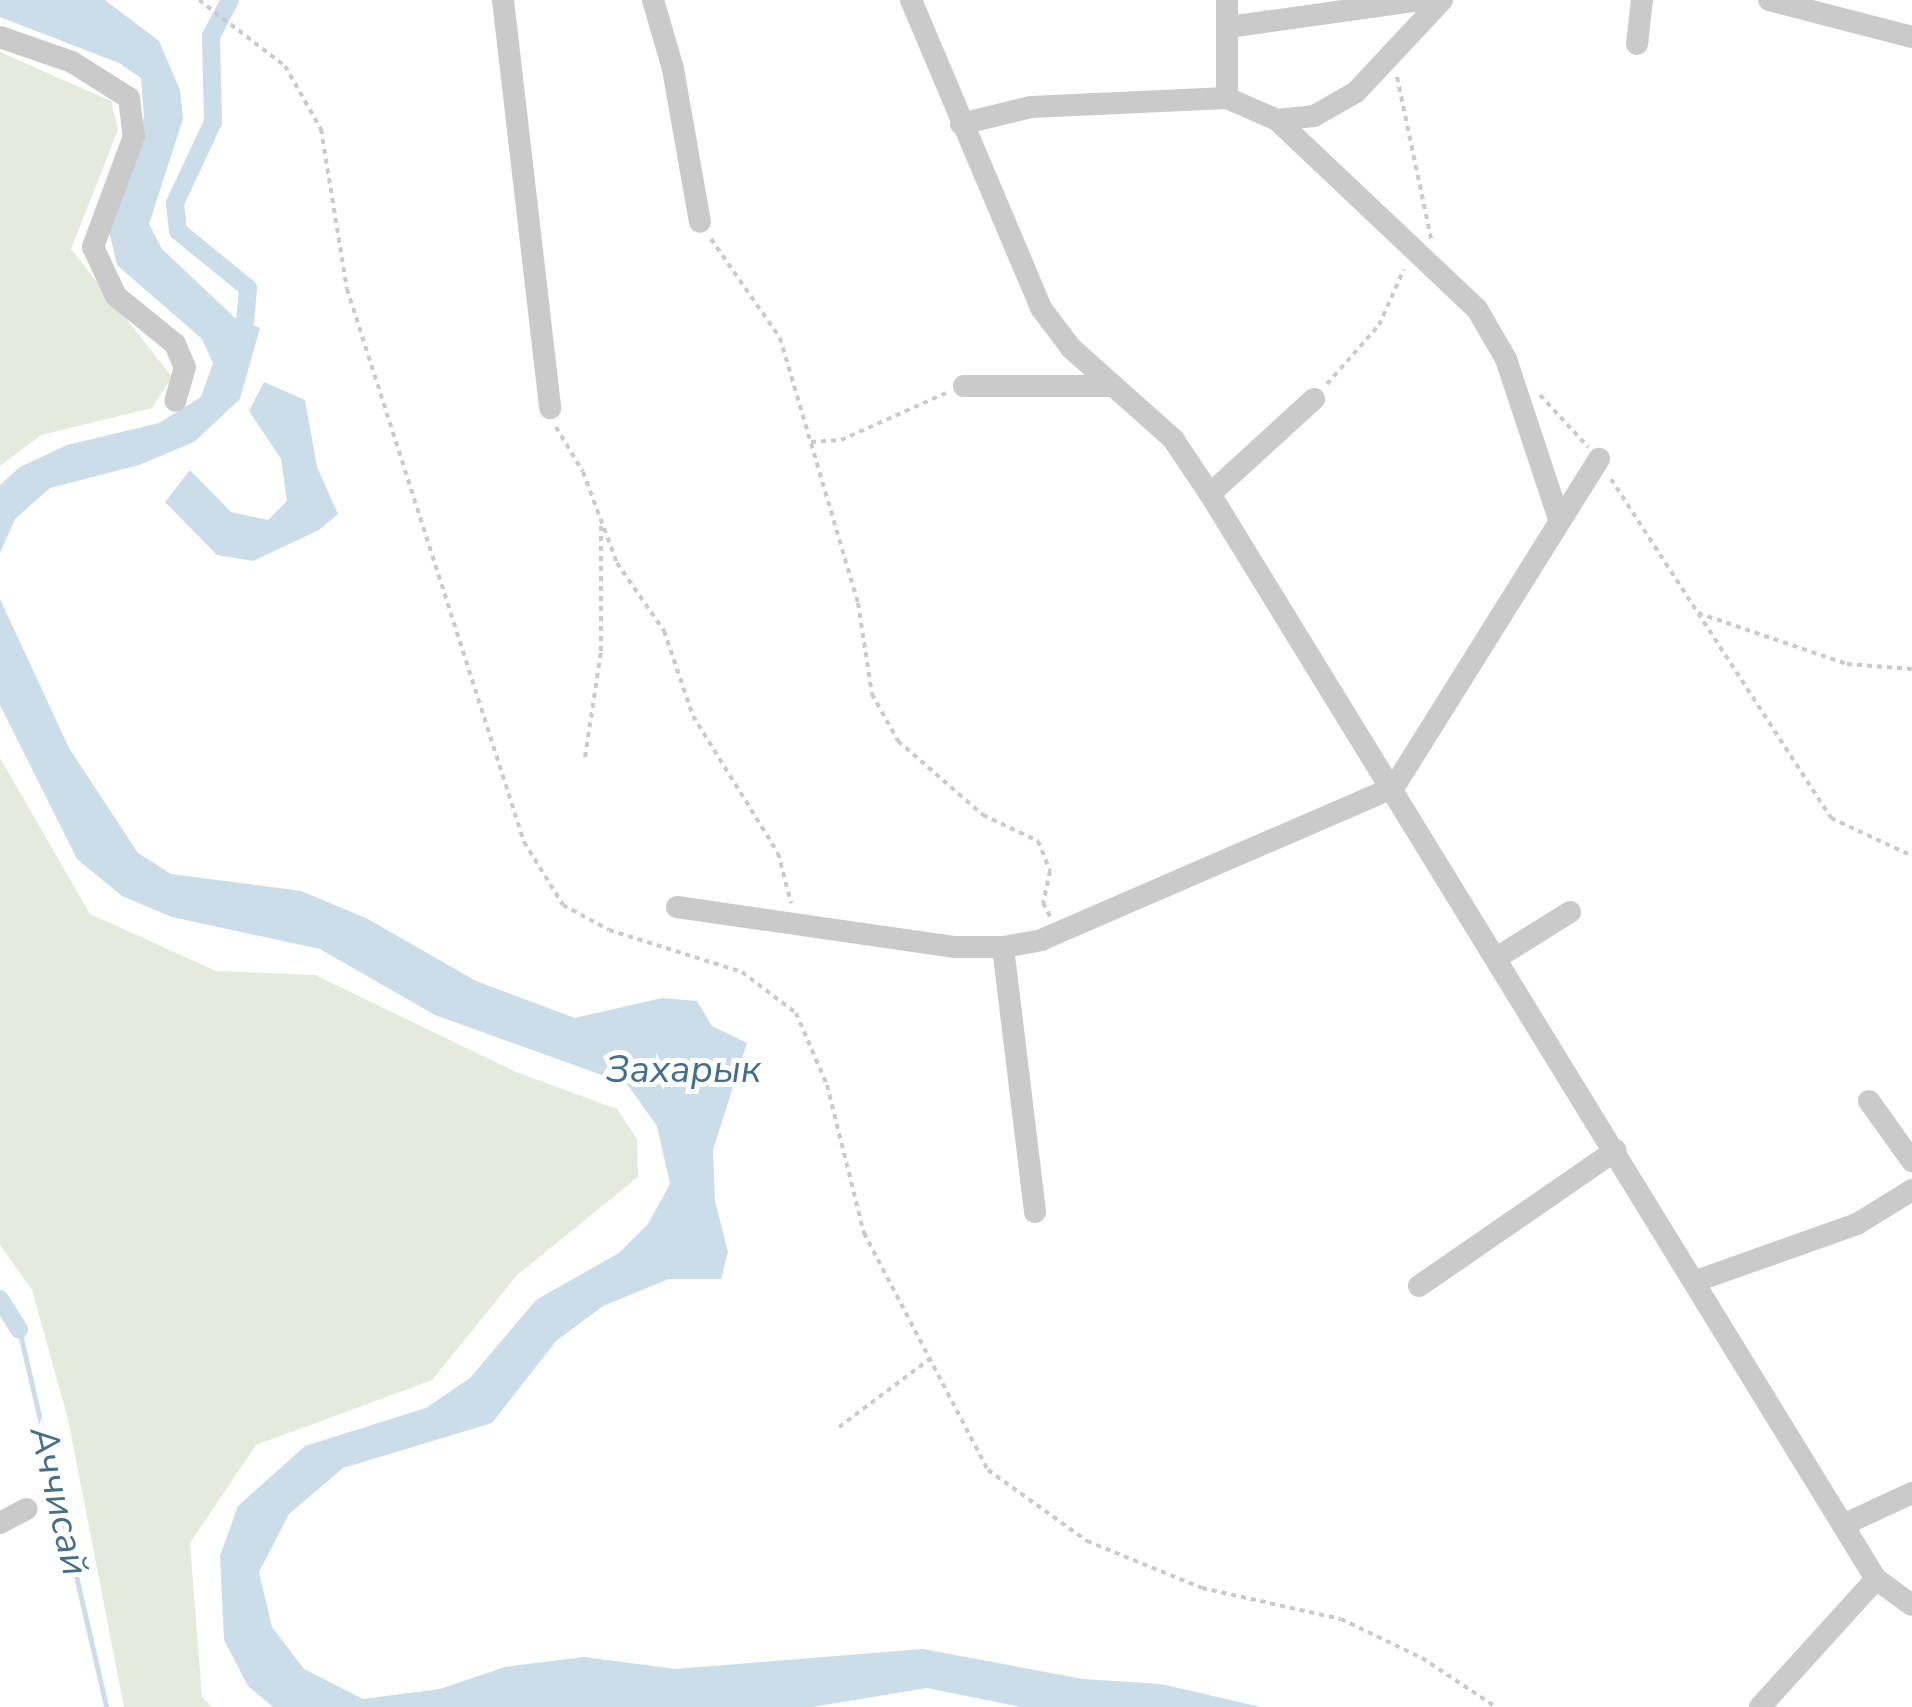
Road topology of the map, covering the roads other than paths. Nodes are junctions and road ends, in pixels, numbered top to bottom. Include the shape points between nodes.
1 (503, 0) edge
2 (653, 0) edge
3 (911, 0) edge
4 (1227, 0) edge
5 (1420, 0) edge
6 (1442, 0) edge
7 (1642, 0) edge
8 (1769, 0) edge
9 (1229, 28) junction
10 (0, 36) edge
11 (1912, 37) edge
12 (1636, 44) dead end
13 (1227, 98) junction
14 (1278, 120) junction
15 (961, 124) junction
16 (700, 222) road end
17 (964, 386) road end
18 (1113, 386) junction
19 (1314, 399) road end
20 (175, 401) dead end
21 (550, 408) road end
22 (1599, 459) road end
23 (1210, 494) junction
24 (1559, 520) junction
25 (1394, 788) junction
26 (677, 906) dead end
27 (1570, 912) dead end
28 (1003, 947) junction
29 (1498, 956) junction
30 (1869, 1101) dead end
31 (1616, 1150) junction
32 (1912, 1160) edge
33 (1912, 1190) edge
34 (1035, 1212) dead end
35 (1696, 1281) junction
36 (1418, 1286) dead end
37 (1912, 1493) edge
38 (26, 1509) dead end
39 (0, 1523) edge
40 (1844, 1525) junction
41 (1876, 1579) junction
42 (1912, 1606) edge
43 (1760, 1707) edge

1 - 21 street
2 - 16 street via 673,69
3 - 15 street
4 - 9 street
5 - 9 street
6 - 14 street via 1356,92 1314,116
7 - 12 street
8 - 11 street
9 - 13 street
10 - 20 street via 72,62 129,98 134,136 93,247 116,296 175,344 185,368
13 - 14 street
13 - 15 street via 1031,108
14 - 24 street via 1478,308 1506,359
15 - 18 street via 1041,308 1071,348
17 - 18 street
18 - 23 street via 1172,439
19 - 23 street
22 - 24 street
23 - 25 street
24 - 25 street
25 - 28 street via 1058,933
25 - 29 street
26 - 28 street via 955,947
27 - 29 street
28 - 34 street
29 - 31 street
30 - 32 street
31 - 35 street
31 - 36 street
33 - 35 street via 1857,1224
35 - 40 street
37 - 40 street
38 - 39 street
40 - 41 street
41 - 42 street
41 - 43 street

